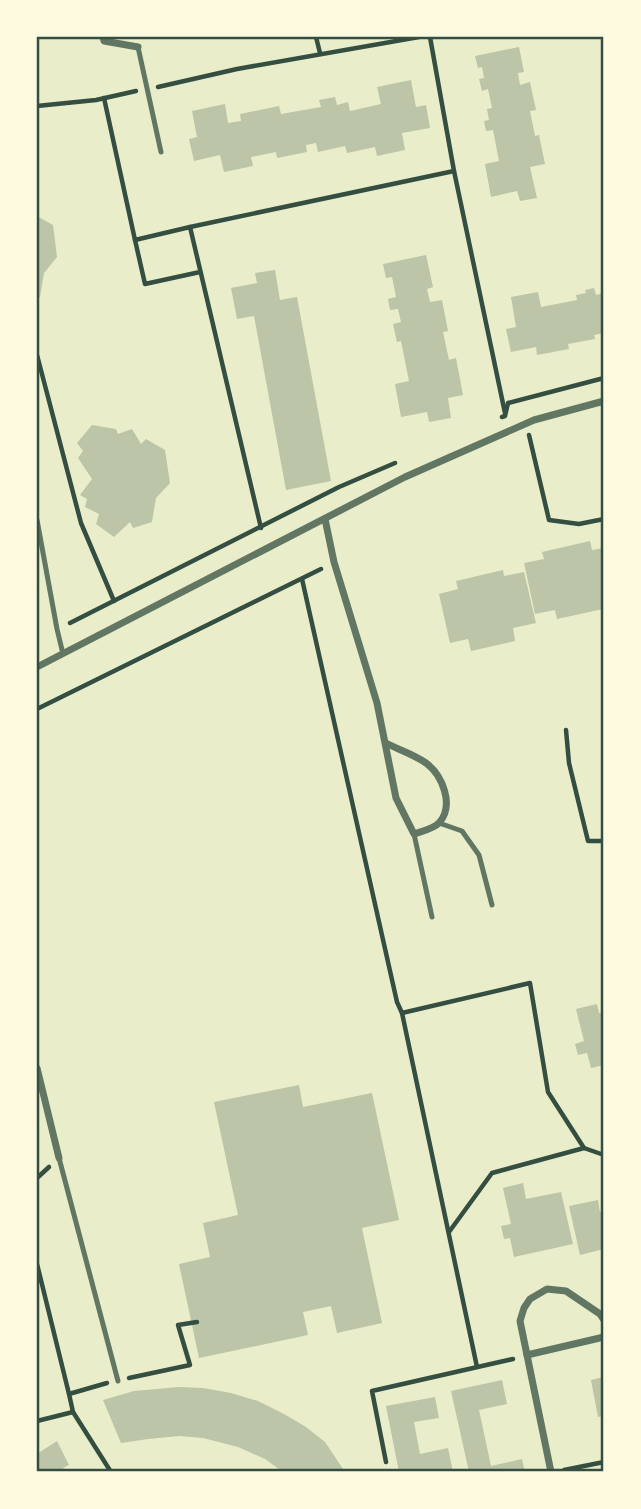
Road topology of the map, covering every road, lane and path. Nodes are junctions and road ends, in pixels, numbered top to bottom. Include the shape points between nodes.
1 (103, 37) edge
2 (317, 37) edge
3 (419, 37) edge
4 (430, 37) edge
5 (138, 47) joint
6 (320, 53) junction
7 (147, 89) junction
8 (104, 99) junction
9 (37, 106) edge
10 (161, 152) dead end
11 (454, 171) junction
12 (190, 228) junction
13 (135, 240) junction
14 (200, 272) junction
15 (37, 355) edge
16 (604, 378) edge
17 (604, 401) edge
18 (505, 416) junction
19 (493, 421) dead end
20 (526, 424) junction
21 (403, 460) dead end
22 (325, 519) junction
23 (604, 519) edge
24 (37, 520) edge
25 (261, 527) junction
26 (266, 550) junction
27 (334, 562) junction
28 (302, 579) junction
29 (114, 601) junction
30 (57, 629) junction
31 (63, 654) junction
32 (37, 667) edge
33 (37, 709) edge
34 (566, 730) dead end
35 (386, 743) junction
36 (439, 823) junction
37 (414, 834) junction
38 (604, 841) edge
39 (492, 905) dead end
40 (432, 917) dead end
41 (402, 1013) junction
42 (37, 1070) edge
43 (584, 1148) junction
44 (604, 1155) edge
45 (59, 1158) joint
46 (448, 1233) junction
47 (37, 1264) edge
48 (604, 1320) edge
49 (604, 1337) edge
50 (527, 1355) junction
51 (477, 1367) junction
52 (118, 1381) dead end
53 (69, 1394) dead end
54 (73, 1412) dead end
55 (37, 1421) edge
56 (386, 1462) dead end
57 (604, 1462) edge
58 (551, 1472) edge
59 (556, 1472) edge

1 - 5 street via 104,41
2 - 6 path
3 - 6 path
4 - 11 path
5 - 7 lane
6 - 7 path
7 - 8 path
7 - 10 lane
8 - 9 path
8 - 13 path
11 - 12 path
11 - 18 path
12 - 13 path
12 - 14 path
13 - 14 path via 145,284
14 - 25 path
15 - 29 path via 81,523
16 - 18 path via 508,403
17 - 20 street
18 - 19 path
20 - 22 street via 405,477
20 - 23 path via 550,520 579,524
21 - 25 path
22 - 26 street
22 - 27 street
24 - 30 lane
25 - 26 path
25 - 29 path
26 - 31 street
27 - 28 path
27 - 35 street
28 - 33 path
28 - 41 path
29 - 30 path
30 - 31 lane
31 - 32 street
34 - 38 path via 588,841
35 - 36 street via 407,751 435,772 447,807
35 - 37 street via 396,798
36 - 37 street
36 - 39 lane via 462,831 479,855
37 - 40 lane
41 - 43 path via 530,983 548,1091
41 - 46 path
42 - 45 street
43 - 44 path
43 - 46 path via 492,1173
45 - 52 lane
46 - 51 path
47 - 53 path
48 - 50 street via 566,1291 547,1289 530,1299 520,1321
49 - 50 street
50 - 51 path
50 - 58 street
51 - 56 path via 372,1391
54 - 55 path
57 - 59 path

